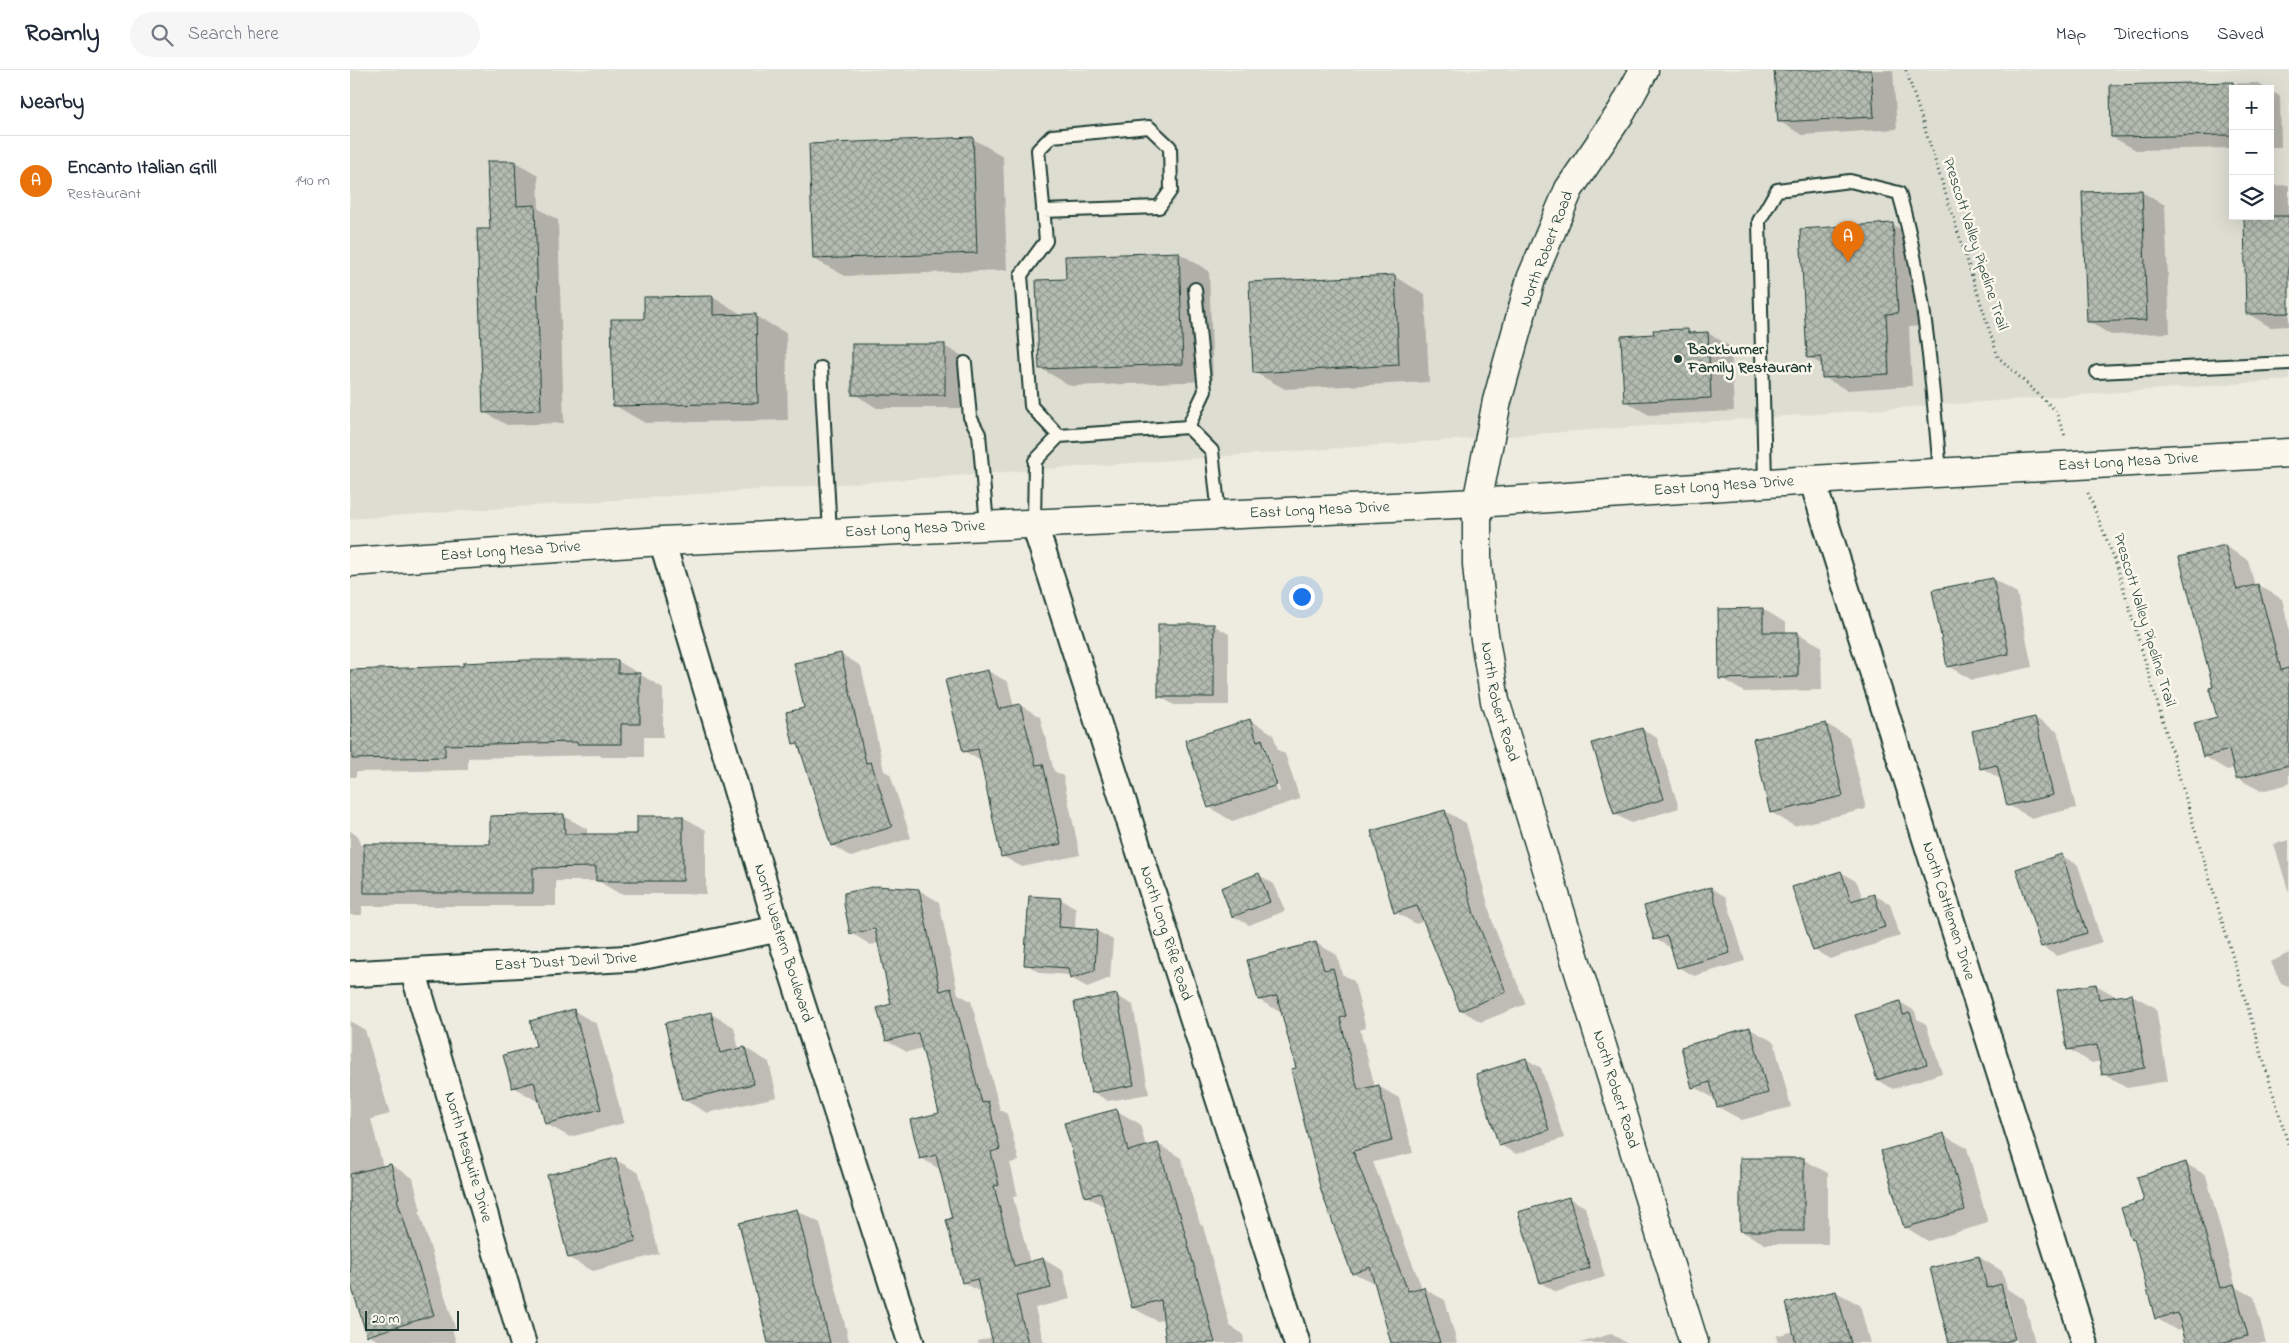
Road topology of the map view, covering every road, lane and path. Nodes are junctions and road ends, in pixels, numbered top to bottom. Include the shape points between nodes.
1 (1644, 70) edge
2 (1906, 70) edge
3 (1043, 210) junction
4 (1195, 289) dead end
5 (965, 363) dead end
6 (2289, 363) edge
7 (821, 368) dead end
8 (2097, 372) dead end
9 (1188, 426) junction
10 (1059, 436) junction
11 (2287, 459) edge
12 (2077, 465) junction
13 (1940, 472) junction
14 (1812, 480) junction
15 (1765, 483) junction
16 (1477, 503) junction
17 (1219, 515) junction
18 (1034, 523) junction
19 (987, 525) junction
20 (830, 533) junction
21 (662, 541) junction
22 (350, 562) edge
23 (778, 929) junction
24 (413, 971) junction
25 (350, 974) edge
26 (2289, 1147) edge
27 (523, 1343) edge
28 (911, 1343) edge
29 (1297, 1343) edge
30 (1694, 1343) edge
31 (2085, 1343) edge

1 - 16 street, North Robert Road via 1622,111 1569,189 1532,278 1497,401
2 - 12 path, Prescott Valley Pipeline Trail via 1998,357 2055,410
3 - 3 lane via 1038,150 1052,136 1149,127 1170,147 1171,190 1159,207
3 - 10 lane via 1046,241 1021,275 1031,406
4 - 9 lane via 1205,391
5 - 19 lane via 970,417 979,434
6 - 8 lane
7 - 20 lane
9 - 10 lane
9 - 17 lane via 1212,452
10 - 18 lane via 1035,461
11 - 12 street, East Long Mesa Drive
12 - 13 street, East Long Mesa Drive
12 - 26 path, Prescott Valley Pipeline Trail via 2116,563
13 - 14 street, East Long Mesa Drive
13 - 15 lane via 1933,386 1913,242 1899,193 1850,181 1777,190 1759,221
14 - 15 street, East Long Mesa Drive
14 - 31 street, North Cattlemen Drive
15 - 16 street, East Long Mesa Drive
16 - 17 street, East Long Mesa Drive
16 - 30 street, North Robert Road via 1476,564 1494,701
17 - 18 street, East Long Mesa Drive
18 - 19 street, East Long Mesa Drive
18 - 29 street, North Long Rifle Road
19 - 20 street, East Long Mesa Drive
20 - 21 street, East Long Mesa Drive
21 - 22 street, East Long Mesa Drive
21 - 23 street, North Western Boulevard
23 - 24 street, East Dust Devil Drive via 635,958
23 - 28 street, North Western Boulevard
24 - 25 street, East Dust Devil Drive
24 - 27 street, North Mesquite Drive

